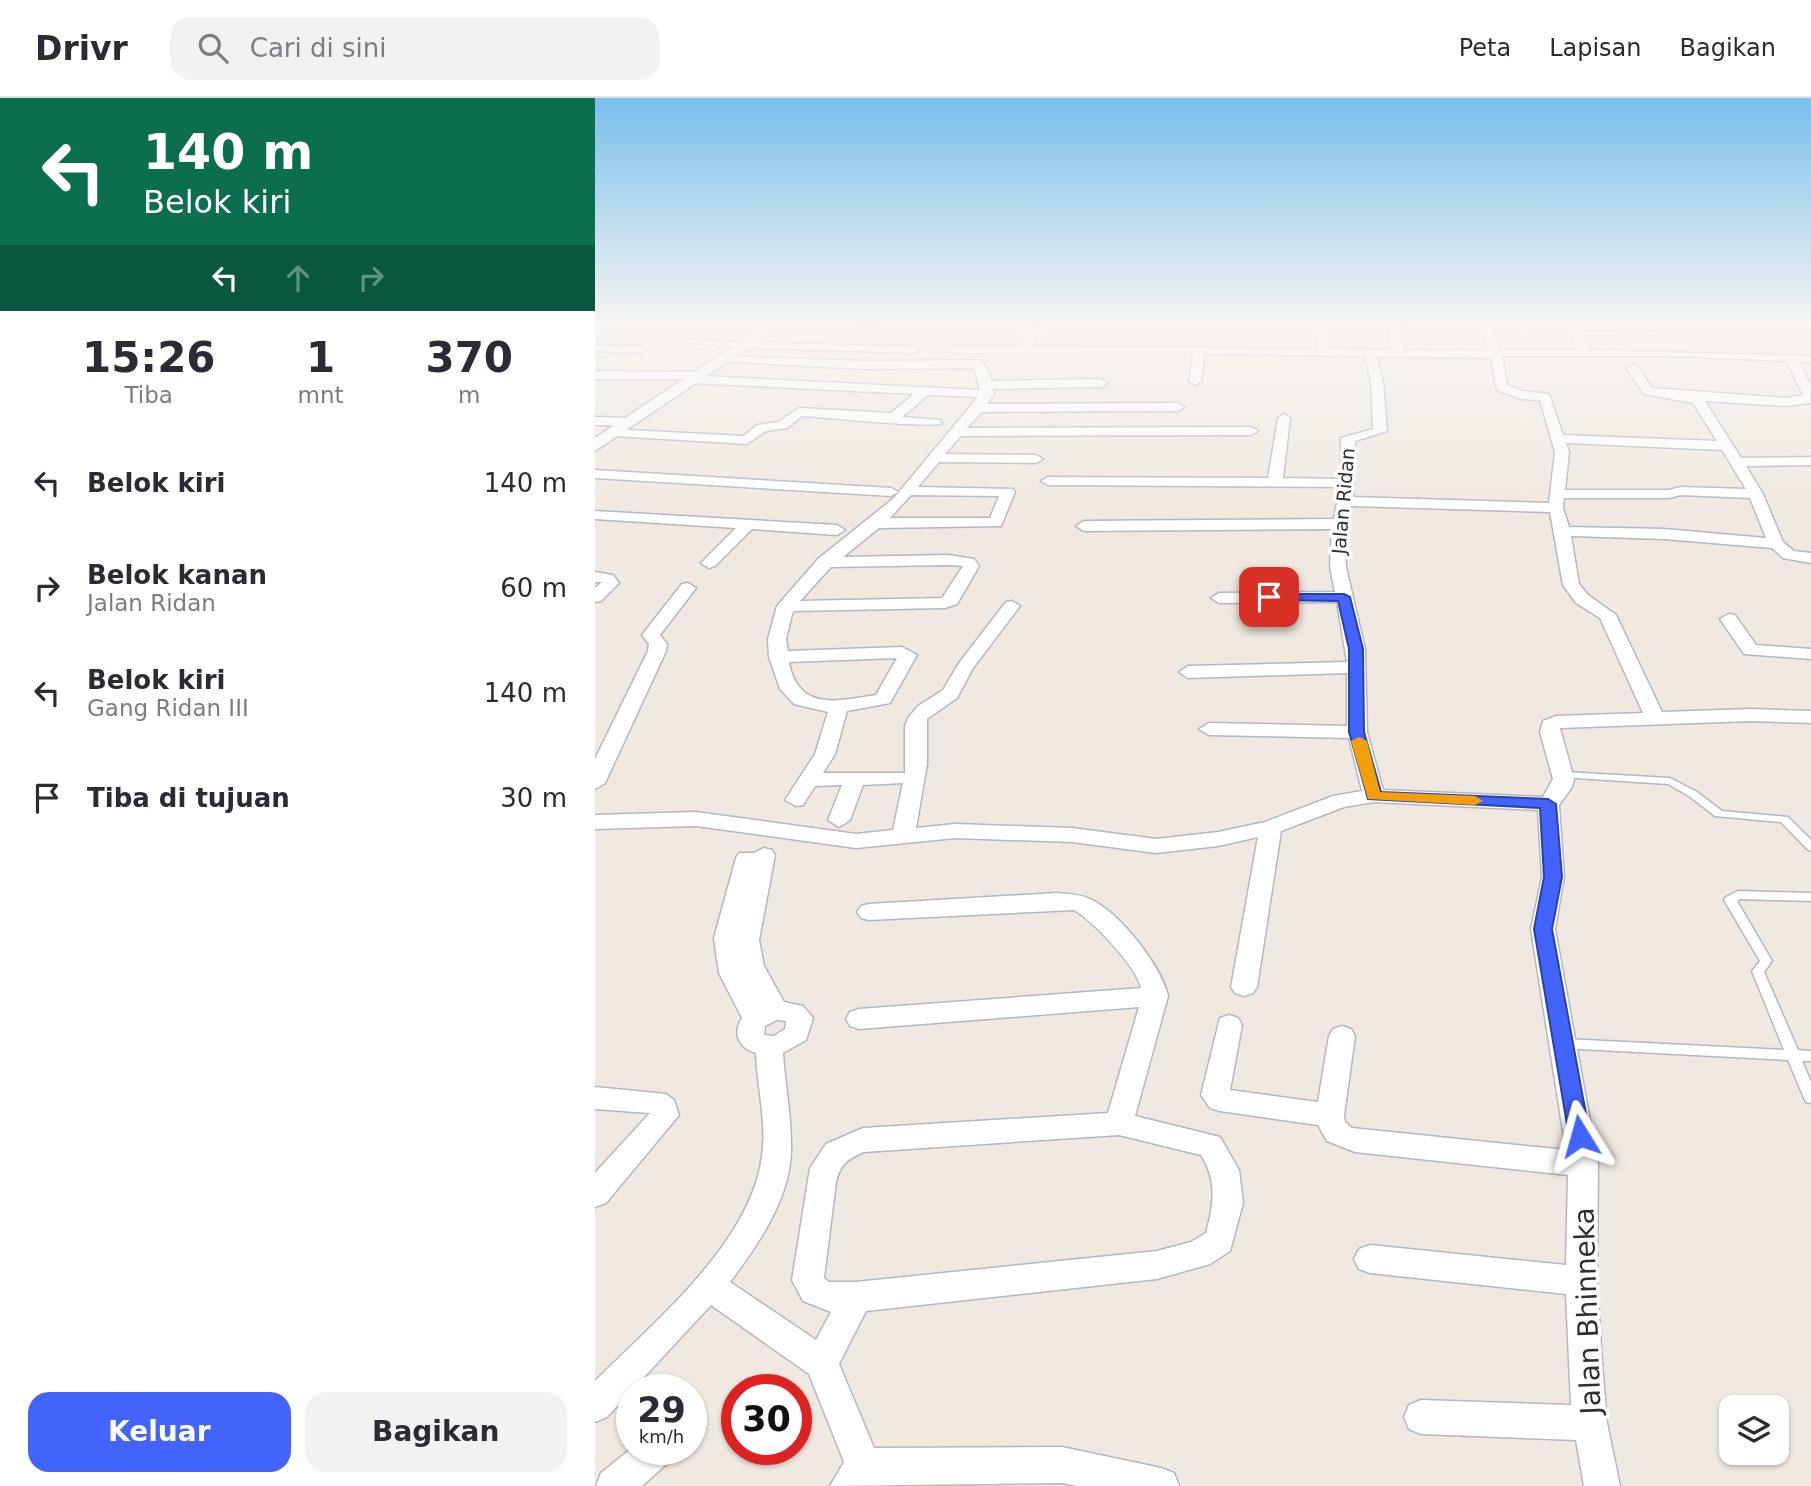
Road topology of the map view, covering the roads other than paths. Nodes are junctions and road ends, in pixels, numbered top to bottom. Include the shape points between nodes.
1 (679, 388) edge
2 (836, 388) edge
3 (839, 388) joint
4 (1024, 388) edge
5 (1377, 388) edge
6 (1503, 388) edge
7 (1644, 388) edge
8 (1805, 388) edge
9 (988, 390) junction
10 (925, 391) junction
11 (1694, 397) junction
12 (1178, 407) dead end
13 (978, 408) junction
14 (894, 417) junction
15 (1284, 418) dead end
16 (595, 421) edge
17 (935, 423) dead end
18 (1251, 431) dead end
19 (956, 432) junction
20 (607, 436) edge
21 (1560, 439) junction
22 (1728, 446) junction
23 (933, 458) junction
24 (1036, 459) dead end
25 (1738, 462) junction
26 (1809, 463) edge
27 (595, 474) edge
28 (1048, 481) dead end
29 (1275, 482) junction
30 (1348, 483) junction
31 (899, 491) junction
32 (1756, 494) junction
33 (1343, 501) junction
34 (1556, 501) junction
35 (595, 515) edge
36 (876, 523) junction
37 (1342, 524) junction
38 (747, 526) junction
39 (1084, 526) dead end
40 (837, 530) dead end
41 (1563, 531) junction
42 (1776, 544) junction
43 (1811, 558) edge
44 (824, 562) junction
45 (709, 563) dead end
46 (603, 578) edge
47 (688, 588) dead end
48 (595, 597) edge
49 (1344, 597) junction
50 (1219, 598) dead end
51 (785, 606) junction
52 (1011, 606) dead end
53 (1729, 619) dead end
54 (1811, 653) edge
55 (778, 657) junction
56 (1357, 667) junction
57 (1188, 672) dead end
58 (839, 707) junction
59 (1811, 717) edge
60 (1655, 718) junction
61 (1209, 729) dead end
62 (1357, 732) junction
63 (1564, 775) junction
64 (899, 778) dead end
65 (806, 780) junction
66 (855, 780) junction
67 (595, 783) edge
68 (1374, 796) junction
69 (796, 800) dead end
70 (1548, 804) junction
71 (839, 820) dead end
72 (595, 822) edge
73 (1271, 827) junction
74 (903, 837) junction
75 (761, 845) junction
76 (1811, 847) edge
77 (1811, 897) edge
78 (869, 912) dead end
79 (1244, 987) dead end
80 (1155, 996) junction
81 (765, 1015) junction
82 (859, 1019) dead end
83 (1229, 1025) dead end
84 (1342, 1036) dead end
85 (1565, 1044) junction
86 (769, 1047) junction
87 (1791, 1056) junction
88 (1811, 1056) edge
89 (595, 1098) edge
90 (1811, 1098) edge
91 (1330, 1115) junction
92 (1119, 1124) junction
93 (1583, 1164) junction
94 (595, 1194) edge
95 (1370, 1259) dead end
96 (1581, 1281) junction
97 (708, 1285) junction
98 (856, 1297) junction
99 (822, 1363) junction
100 (595, 1405) edge
101 (1421, 1417) dead end
102 (1590, 1423) junction
103 (639, 1465) edge
104 (855, 1476) edge
105 (614, 1486) edge
106 (1161, 1486) edge
107 (1602, 1486) edge

1 - 20 street
2 - 3 street
3 - 10 street
4 - 9 street
5 - 30 street, Jalan Ridan via 1380,431 1348,438
6 - 21 street via 1547,391
7 - 11 street
8 - 11 street via 1806,400 1786,402
9 - 10 street
9 - 13 street
10 - 14 street
11 - 22 street
12 - 13 street
13 - 19 street
14 - 17 street via 897,421
14 - 20 street via 799,412 747,440
15 - 29 street
16 - 20 street
18 - 19 street
19 - 23 street
21 - 22 street
21 - 34 street
22 - 25 street
23 - 24 street
23 - 31 street
25 - 26 street
25 - 32 street
27 - 31 street
28 - 29 street
29 - 30 street
30 - 33 street, Jalan Ridan
31 - 36 street
31 - 36 street via 1009,492 996,523
32 - 34 street via 1681,491
32 - 42 street
33 - 34 street
33 - 37 street, Jalan Ridan
34 - 41 street
35 - 38 street
36 - 44 street
37 - 39 street
37 - 49 street, Jalan Ridan via 1337,545
38 - 40 street
38 - 45 street
41 - 42 street
41 - 60 street via 1571,585 1582,599 1607,615
42 - 43 street via 1789,555
44 - 51 street
44 - 51 street via 948,560 971,566 945,603
46 - 48 street
47 - 67 street via 651,635 658,643 657,651
49 - 50 street
49 - 56 street, Jalan Ridan
51 - 55 street
52 - 74 street via 950,694 918,719 917,764
53 - 54 street via 1750,650
55 - 58 street via 794,698
55 - 58 street via 908,655 883,699
56 - 57 street
56 - 62 street, Jalan Ridan
58 - 65 street via 825,754
59 - 60 street
60 - 63 street via 1550,725
61 - 62 street
62 - 68 street, Jalan Ridan
63 - 70 street via 1563,790
63 - 76 lane via 1670,781 1719,814 1784,819
64 - 66 street
65 - 66 street
65 - 69 street
66 - 71 street
68 - 70 street
68 - 73 street via 1340,801
70 - 85 street, Jalan Bhinneka via 1553,877 1543,929
72 - 75 street via 696,820
73 - 74 street via 1156,846 1072,835 979,831
73 - 79 street
74 - 75 street
75 - 81 street via 739,920 726,946
77 - 87 lane via 1738,895 1730,900 1766,961 1758,971
78 - 80 street via 1039,901 1087,905 1147,970
80 - 82 street
80 - 92 street
81 - 86 street via 750,1027 752,1041
81 - 86 street via 795,1013 801,1026 790,1040
83 - 91 street via 1215,1084 1220,1100
84 - 91 street
85 - 87 lane
85 - 93 street, Jalan Bhinneka
86 - 97 street via 777,1155 769,1194 741,1244
87 - 88 lane
87 - 90 lane
89 - 94 street via 656,1102 665,1115
91 - 93 street via 1330,1127 1337,1134 1369,1143
92 - 98 street via 863,1140 843,1148 829,1160 821,1179 808,1280 814,1291 827,1297
92 - 98 street via 1210,1145 1226,1167 1229,1204 1219,1241 1199,1254 1157,1265
93 - 96 street, Jalan Bhinneka
95 - 96 street
96 - 102 street, Jalan Bhinneka
97 - 99 street
97 - 100 street
98 - 99 street
99 - 104 street
101 - 102 street
102 - 107 street, Jalan Bhinneka
103 - 105 street
104 - 106 street via 1062,1465

